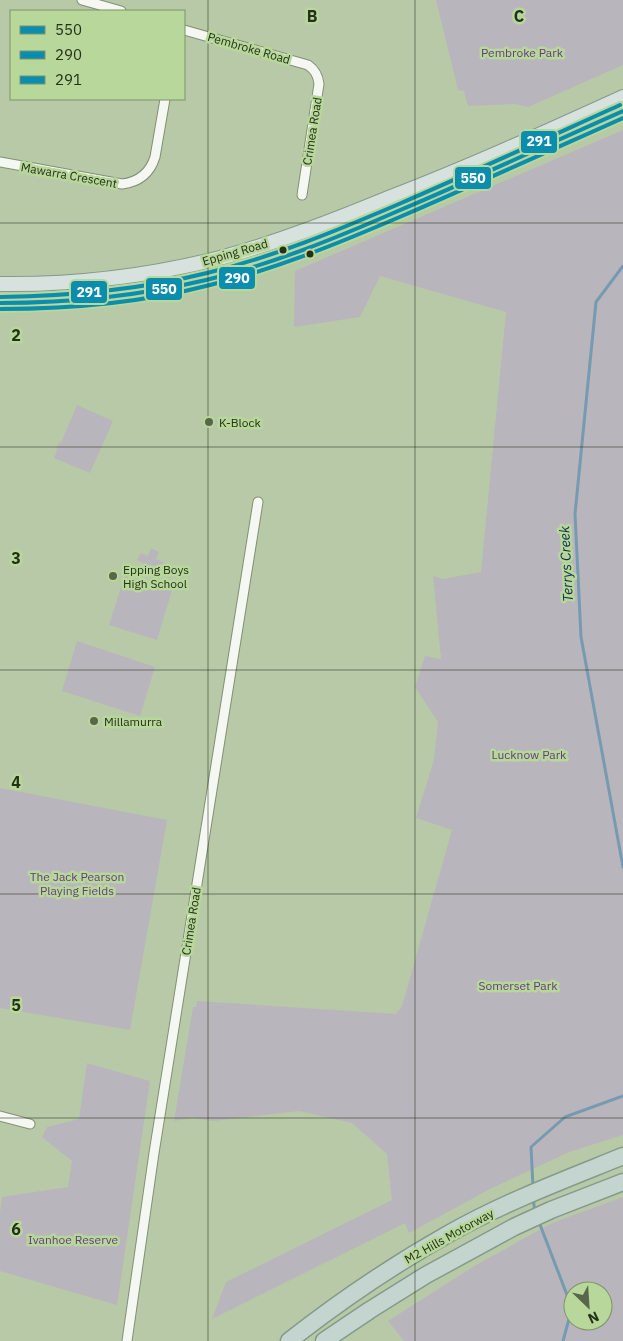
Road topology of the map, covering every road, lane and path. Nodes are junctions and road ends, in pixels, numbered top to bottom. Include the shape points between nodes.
1 (82, 0) edge
2 (117, 10) edge
3 (185, 30) edge
4 (314, 68) joint
5 (623, 97) edge
6 (164, 100) edge
7 (623, 111) edge
8 (0, 162) edge
9 (302, 195) dead end
10 (0, 284) edge
11 (0, 303) edge
12 (258, 502) dead end
13 (0, 1116) edge
14 (30, 1124) dead end
15 (623, 1156) edge
16 (623, 1182) edge
17 (127, 1341) edge
18 (289, 1341) edge
19 (324, 1341) edge

1 - 2 street
3 - 4 street, Pembroke Road
4 - 9 street, Crimea Road via 319,84
5 - 10 main road, Epping Road via 438,179 255,248 138,274
6 - 8 street, Mawarra Crescent via 152,166 139,180 122,184
7 - 11 main road, Epping Road via 340,236 284,257 174,287 108,297
12 - 17 street, Crimea Road via 155,1144
13 - 14 street
15 - 18 highway, M2 Hills Motorway via 542,1189 451,1233 379,1275
16 - 19 highway, M2 Hills Motorway via 528,1220 463,1254

